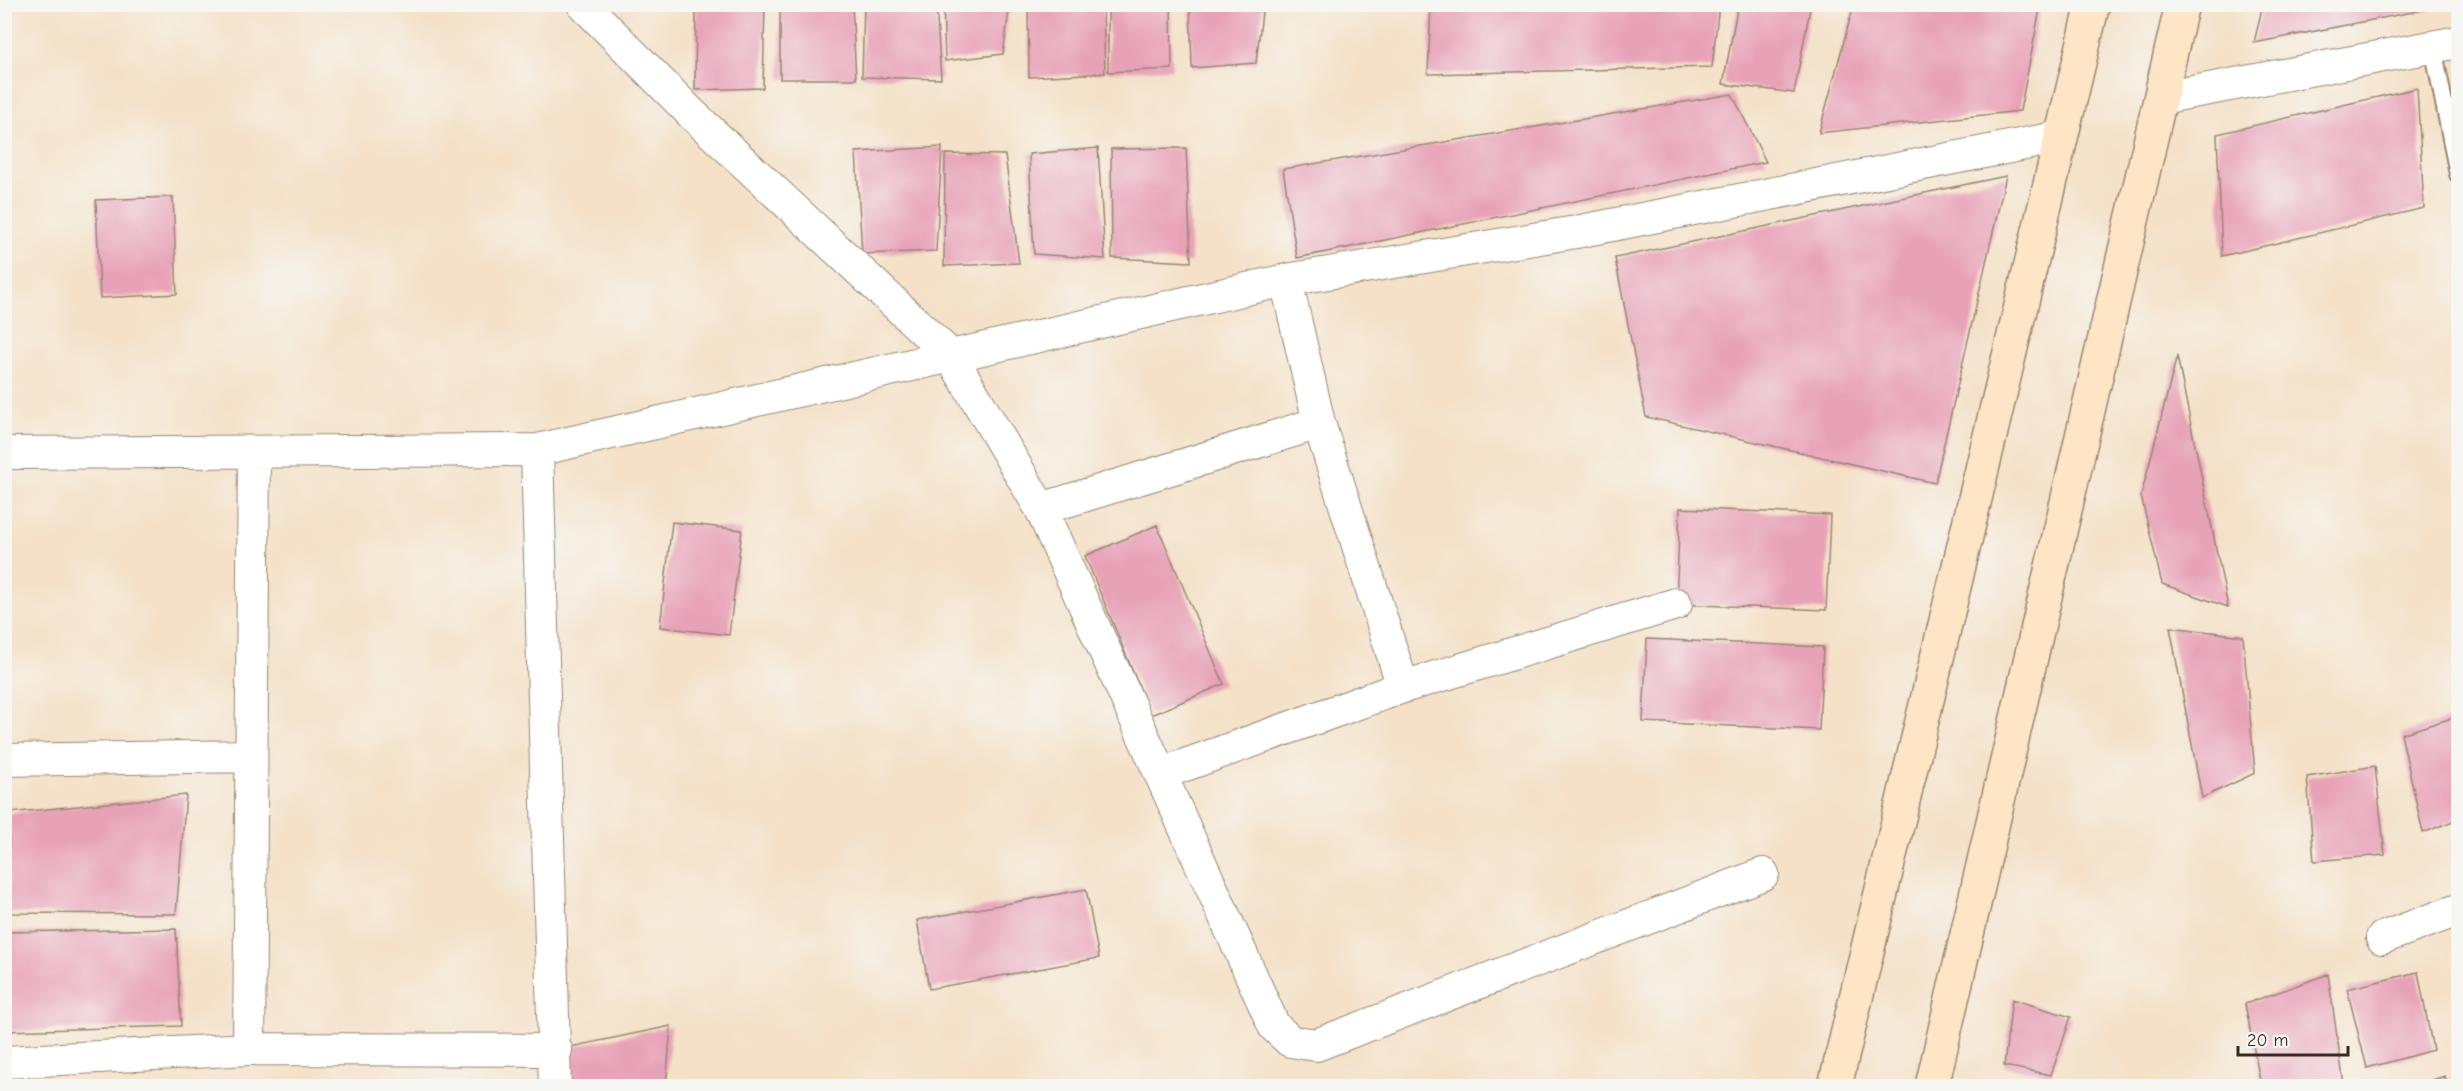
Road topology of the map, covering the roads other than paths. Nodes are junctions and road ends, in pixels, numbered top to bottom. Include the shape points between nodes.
1 (583, 4) edge
2 (2093, 4) edge
3 (2182, 4) edge
4 (2446, 45) edge
5 (2161, 98) junction
6 (2061, 137) junction
7 (2458, 174) edge
8 (1286, 280) junction
9 (951, 356) junction
10 (1319, 423) junction
11 (537, 450) junction
12 (254, 452) junction
13 (4, 453) edge
14 (1041, 509) junction
15 (1676, 603) dead end
16 (1403, 687) junction
17 (251, 756) junction
18 (4, 760) edge
19 (1160, 774) junction
20 (1763, 874) dead end
21 (2458, 910) edge
22 (2382, 938) dead end
23 (249, 1049) junction
24 (556, 1050) junction
25 (4, 1062) edge
26 (555, 1086) edge
27 (1835, 1086) edge
28 (1932, 1086) edge

1 - 9 street via 693,115
2 - 6 main road
3 - 5 main road
4 - 5 street
4 - 7 lane
5 - 28 main road
6 - 8 street via 1576,232
6 - 27 main road
8 - 9 street
8 - 10 street
9 - 11 street
9 - 14 street
10 - 14 street
10 - 16 street
11 - 12 street
11 - 24 street
12 - 13 street
12 - 17 street
14 - 19 street
15 - 16 street
16 - 19 street
17 - 18 street
17 - 23 street
19 - 20 street via 1274,1026 1290,1041 1316,1045
21 - 22 street
23 - 24 street
23 - 25 street
24 - 26 street

